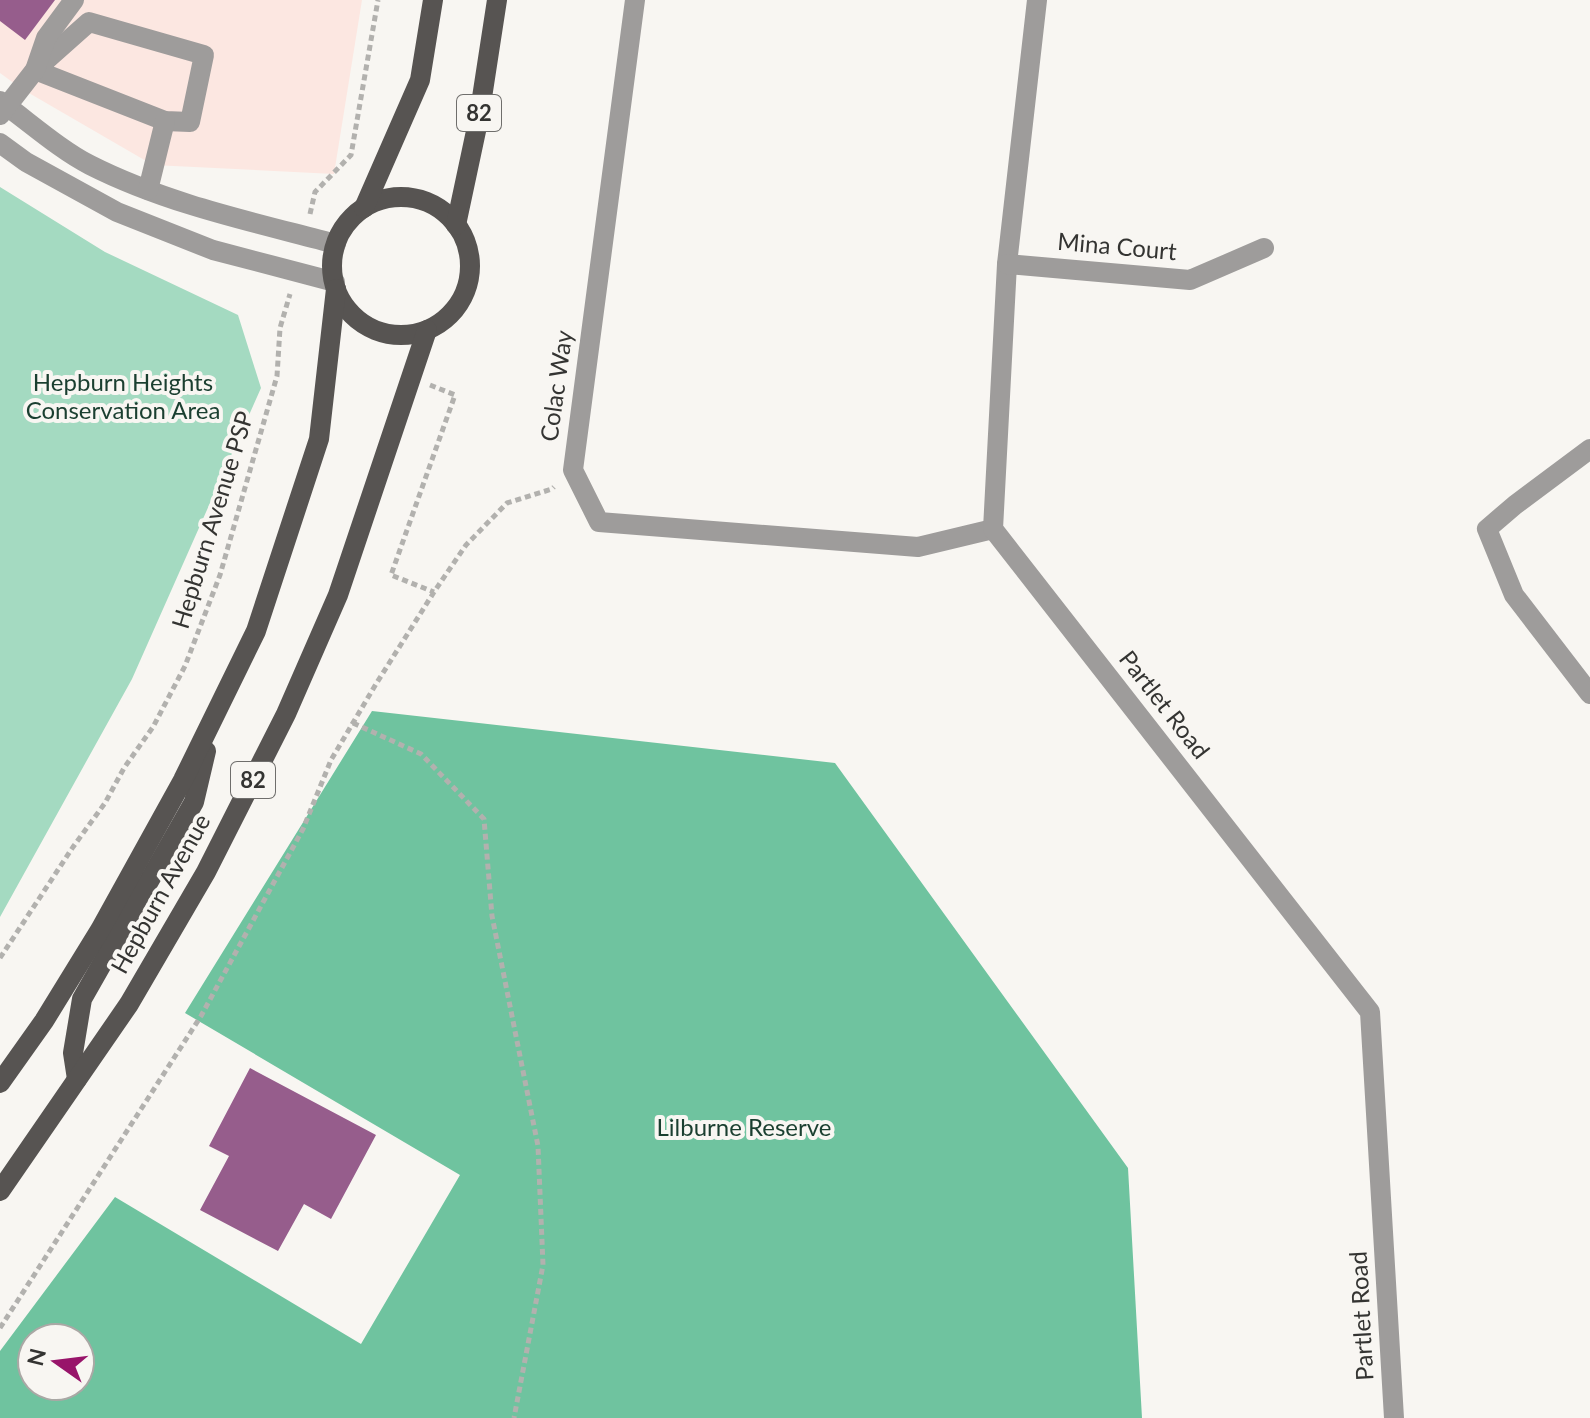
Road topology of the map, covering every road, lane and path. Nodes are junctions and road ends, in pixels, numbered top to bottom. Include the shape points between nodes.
1 (74, 0) edge
2 (378, 0) edge
3 (433, 0) edge
4 (497, 0) edge
5 (635, 0) edge
6 (1037, 0) edge
7 (35, 70) junction
8 (2, 107) edge
9 (165, 121) junction
10 (0, 143) edge
11 (351, 155) dead end
12 (148, 190) junction
13 (364, 208) junction
14 (456, 225) junction
15 (336, 244) junction
16 (1264, 248) dead end
17 (1007, 264) junction
18 (335, 285) junction
19 (280, 328) dead end
20 (427, 330) junction
21 (411, 377) junction
22 (1590, 449) edge
23 (573, 470) junction
24 (993, 529) junction
25 (434, 592) junction
26 (1590, 694) edge
27 (216, 711) junction
28 (353, 723) junction
29 (0, 958) edge
30 (77, 1079) junction
31 (0, 1083) edge
32 (0, 1191) edge
33 (0, 1328) edge
34 (514, 1418) edge
35 (1394, 1418) edge

1 - 7 street via 46,38
2 - 11 path
3 - 13 main road via 420,80
4 - 14 main road, 82
5 - 23 street, Colac Way
6 - 17 street
7 - 8 street
7 - 9 street
7 - 9 street via 89,22 204,55 190,122
8 - 12 street via 88,164
9 - 12 street
10 - 18 street via 117,212 213,250
12 - 15 street
13 - 14 main road via 408,197 430,203
13 - 15 main road via 347,223
14 - 20 main road via 470,256 470,280 446,319
15 - 18 main road
16 - 17 street, Mina Court via 1190,280
17 - 24 street
18 - 20 main road via 347,309 363,324 383,333
18 - 27 main road, Hepburn Avenue / 82 via 319,439 256,631
19 - 29 path, Hepburn Avenue PSP via 277,376 220,575 185,666 105,803
20 - 21 main road, Hepburn Avenue / 82
21 - 25 path via 455,395 391,575
21 - 30 main road, Hepburn Avenue / 82 via 338,595 286,714 206,872 129,1004
22 - 26 street via 1487,529 1514,595
23 - 24 street, Colac Way via 599,522 918,547
23 - 25 path via 552,489 507,503 466,545
24 - 35 street, Partlet Road via 1370,1012
25 - 28 path
27 - 30 main road via 194,802 82,999 73,1053
27 - 31 main road, Hepburn Avenue / 82 via 100,930
28 - 33 path via 331,760 303,829 201,1016
28 - 34 path via 421,754 484,819 492,916 538,1146 543,1265
30 - 32 main road, Hepburn Avenue / 82

